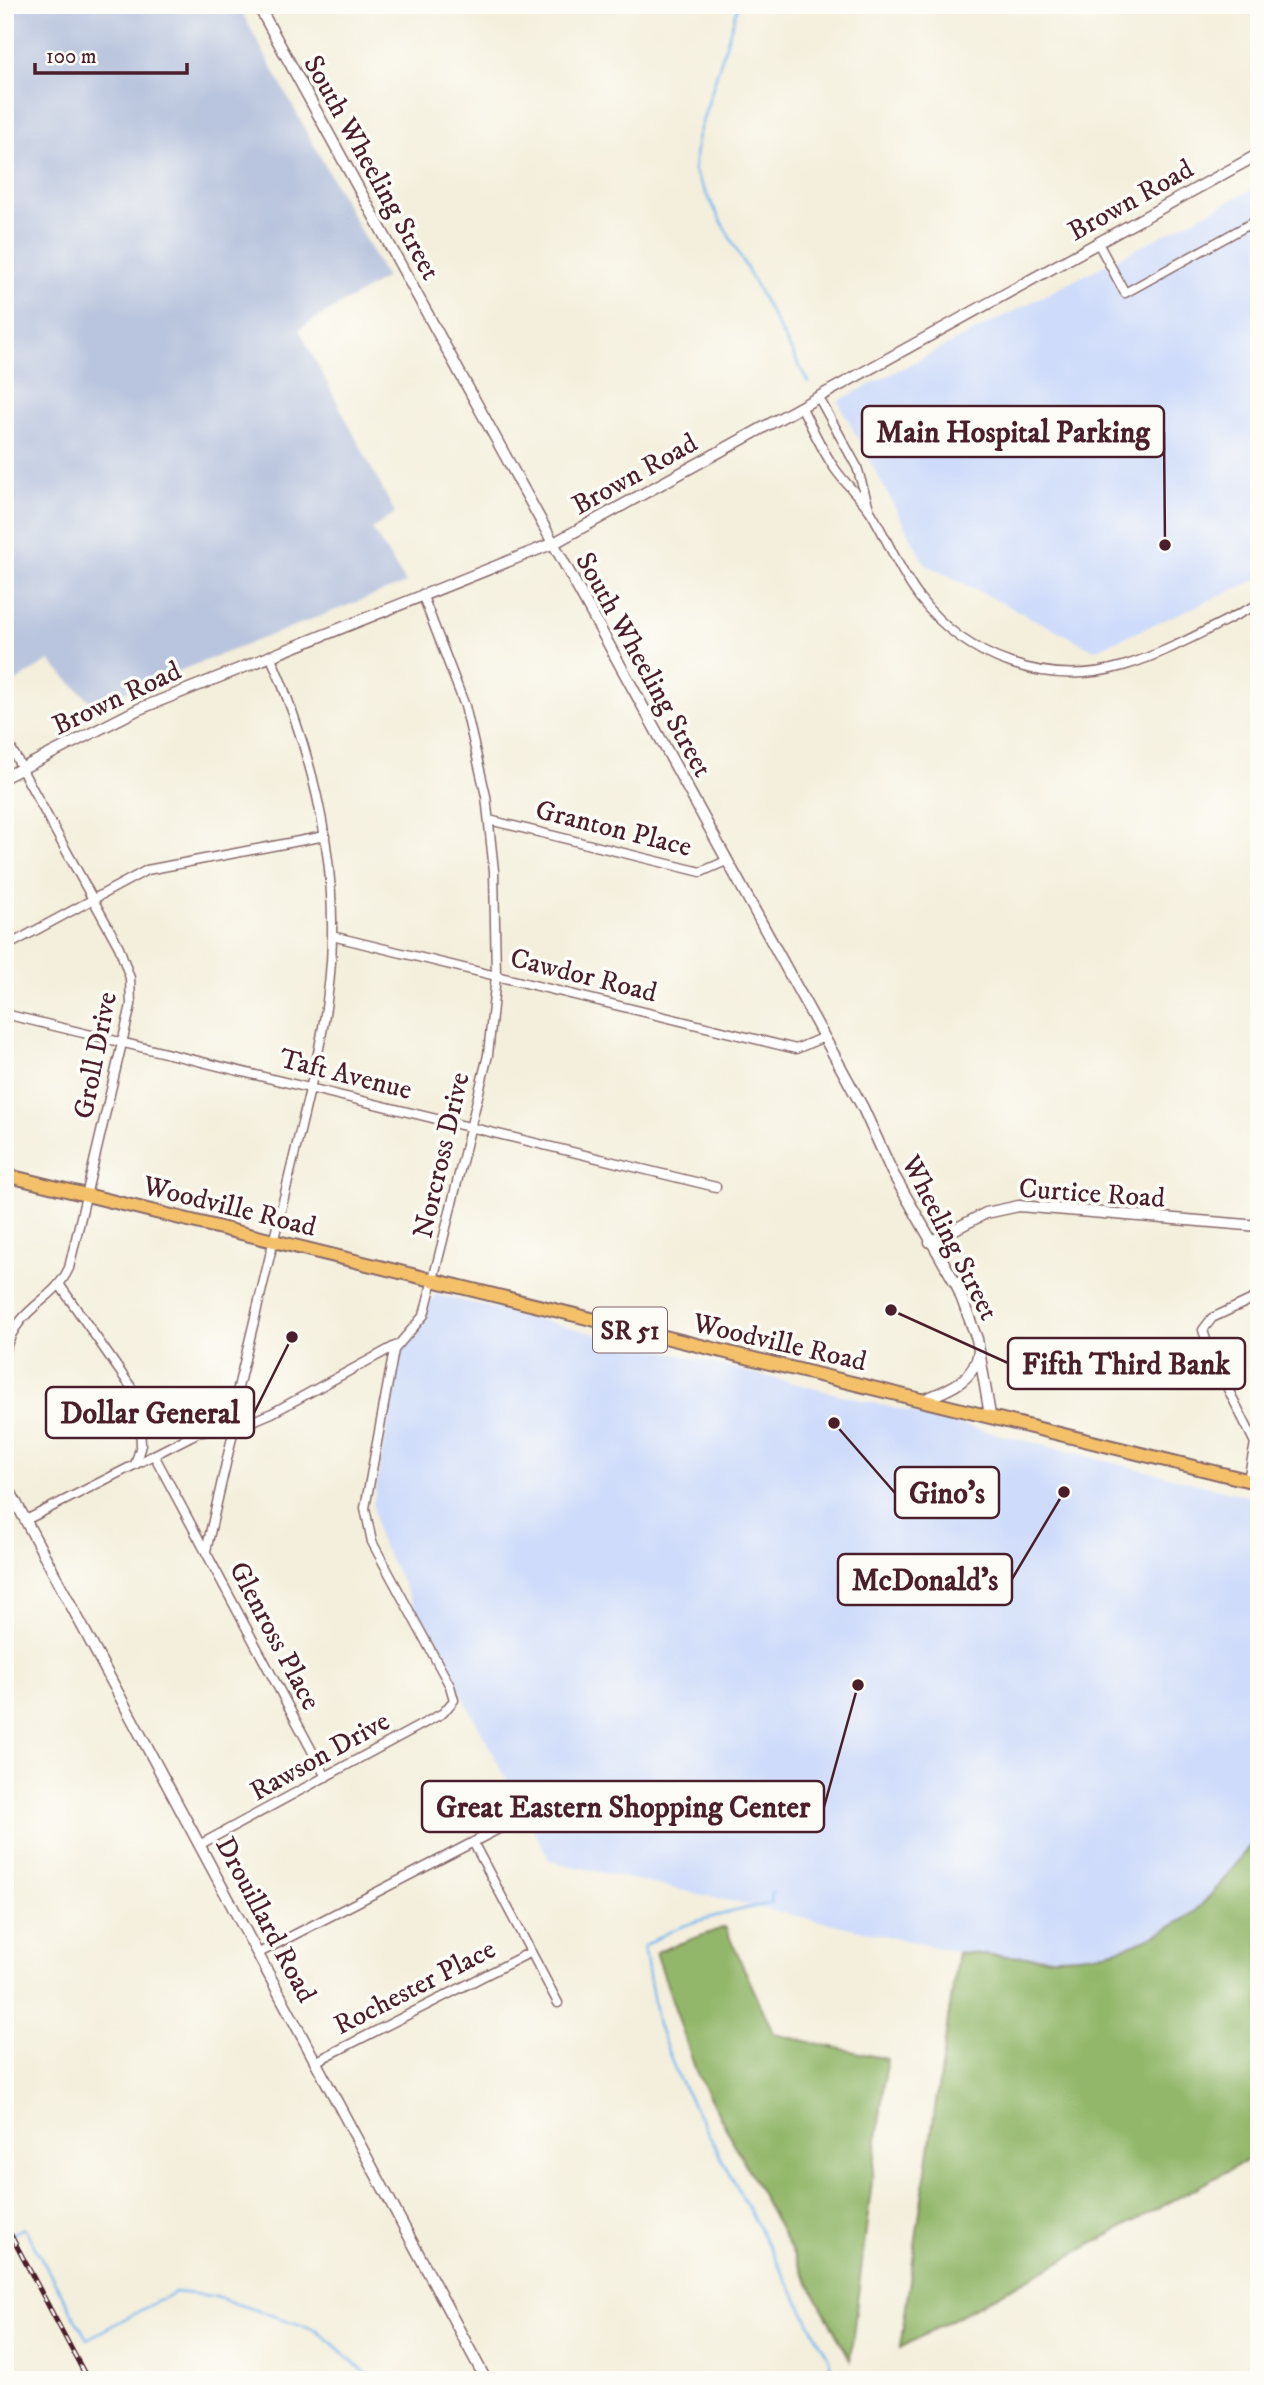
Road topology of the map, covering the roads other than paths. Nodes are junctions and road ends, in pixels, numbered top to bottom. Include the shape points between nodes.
1 (258, 5) edge
2 (1259, 154) edge
3 (1259, 219) edge
4 (1098, 243) junction
5 (819, 398) junction
6 (802, 408) junction
7 (870, 511) junction
8 (554, 543) junction
9 (422, 594) junction
10 (1259, 604) edge
11 (270, 655) junction
12 (5, 738) edge
13 (21, 768) junction
14 (5, 777) edge
15 (489, 820) junction
16 (325, 836) junction
17 (726, 861) junction
18 (93, 899) junction
19 (332, 936) junction
20 (5, 947) edge
21 (496, 976) junction
22 (5, 1014) edge
23 (824, 1037) junction
24 (124, 1042) junction
25 (851, 1087) joint
26 (311, 1088) junction
27 (471, 1127) junction
28 (5, 1175) edge
29 (716, 1187) dead end
30 (88, 1195) junction
31 (1259, 1226) edge
32 (274, 1241) junction
33 (930, 1242) junction
34 (433, 1280) junction
35 (59, 1284) junction
36 (1259, 1296) edge
37 (398, 1344) junction
38 (979, 1347) junction
39 (5, 1350) edge
40 (139, 1400) junction
41 (923, 1400) junction
42 (990, 1415) junction
43 (235, 1424) junction
44 (220, 1426) junction
45 (197, 1433) junction
46 (154, 1455) junction
47 (135, 1465) junction
48 (5, 1482) edge
49 (1254, 1482) edge
50 (26, 1520) junction
51 (206, 1552) junction
52 (454, 1700) joint
53 (326, 1777) junction
54 (520, 1818) dead end
55 (473, 1842) junction
56 (201, 1844) junction
57 (531, 1952) junction
58 (259, 1953) junction
59 (558, 2003) dead end
60 (317, 2061) junction
61 (486, 2380) edge

1 - 8 street, South Wheeling Street
2 - 4 street, Brown Road
3 - 4 street via 1125,293
4 - 5 street, Brown Road
5 - 6 street, Brown Road
5 - 7 street via 857,467
6 - 7 street via 833,467
6 - 8 street, Brown Road
7 - 10 street via 912,587 942,623 987,654 1028,668 1074,673 1121,666
8 - 9 street, Brown Road
8 - 17 street, South Wheeling Street
9 - 11 street, Brown Road
9 - 15 street, Norcross Drive via 465,706
11 - 13 street, Brown Road via 139,709
11 - 16 street via 304,745
12 - 13 street, Groll Drive
13 - 14 street, Brown Road
13 - 18 street, Groll Drive
15 - 17 street, Granton Place via 701,872
15 - 21 street, Norcross Drive
16 - 18 street via 147,870
16 - 19 street
17 - 23 street, South Wheeling Street
18 - 20 street
18 - 24 street, Groll Drive via 130,978 131,1010
19 - 21 street, Cawdor Road
19 - 26 street via 327,1011
21 - 23 street, Cawdor Road via 796,1049
21 - 27 street, Norcross Drive via 488,1055
22 - 24 street, Taft Avenue
23 - 25 street, South Wheeling Street
24 - 26 street, Taft Avenue
24 - 30 street, Groll Drive
25 - 33 street, Wheeling Street
26 - 27 street, Taft Avenue
26 - 32 street
27 - 29 street, Taft Avenue
27 - 34 street, Norcross Drive
28 - 30 main road, Woodville Road / SR 51
30 - 32 main road, Woodville Road / SR 51
30 - 35 street, Groll Drive via 69,1268
31 - 33 street, Curtice Road via 1011,1207 979,1216
32 - 34 main road, Woodville Road / SR 51
32 - 44 street via 235,1400
33 - 38 street, Wheeling Street via 957,1286
34 - 37 street, Norcross Drive via 421,1321
34 - 41 main road, Woodville Road / SR 51
35 - 39 street, Groll Drive via 20,1318
35 - 40 street
36 - 49 street via 1212,1318 1204,1327 1207,1345 1255,1443
37 - 43 street via 272,1413
37 - 52 street, Norcross Drive via 367,1490 366,1525
38 - 41 street via 974,1366 962,1381
38 - 42 street, Wheeling Street
40 - 45 street via 160,1421
40 - 47 street via 141,1445
41 - 42 main road, Woodville Road / SR 51
42 - 49 main road, Woodville Road / SR 51
43 - 44 street
43 - 51 street, Glenross Place
44 - 45 street
45 - 46 street
46 - 47 street
46 - 51 street, Glenross Place
47 - 50 street
48 - 50 street, Drouillard Road
50 - 56 street, Drouillard Road
51 - 53 street, Glenross Place
52 - 53 street, Rawson Drive via 443,1713
53 - 56 street, Rawson Drive
54 - 55 street
55 - 57 street
55 - 58 street
56 - 58 street, Drouillard Road
57 - 59 street
57 - 60 street, Rochester Place
58 - 60 street, Drouillard Road
60 - 61 street, Drouillard Road

